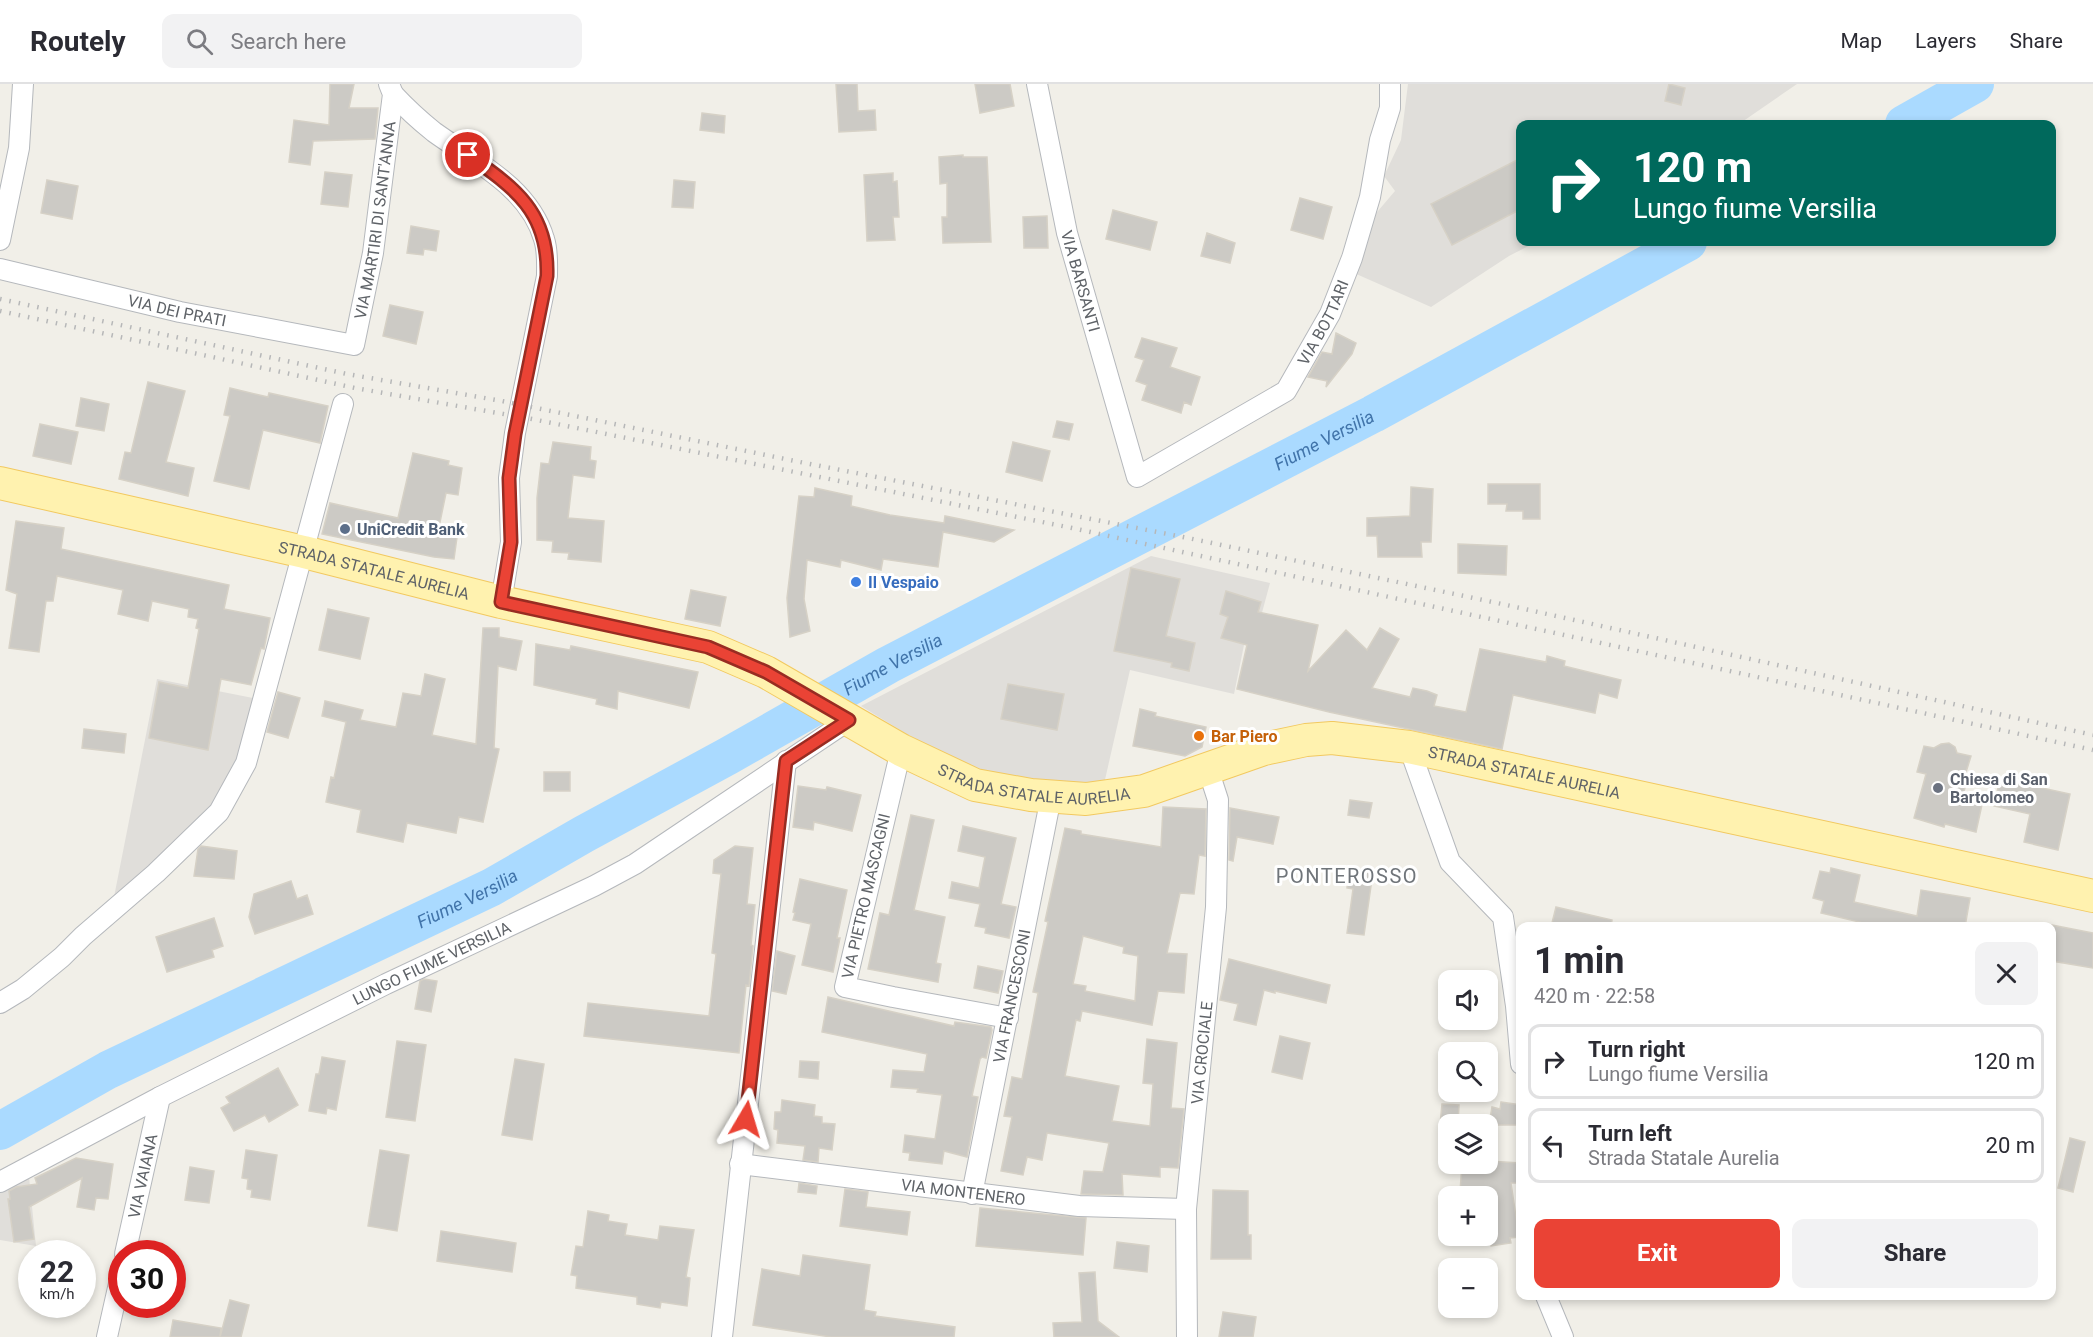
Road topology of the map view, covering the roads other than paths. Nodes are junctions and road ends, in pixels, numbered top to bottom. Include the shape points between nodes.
1 (23, 84) edge
2 (1037, 84) edge
3 (1390, 84) edge
4 (391, 89) edge
5 (0, 240) edge
6 (0, 269) edge
7 (354, 345) joint
8 (343, 404) dead end
9 (1137, 477) joint
10 (0, 483) edge
11 (304, 552) junction
12 (501, 602) junction
13 (844, 717) junction
14 (1408, 747) junction
15 (901, 750) junction
16 (786, 761) junction
17 (1208, 769) junction
18 (1051, 797) junction
19 (2093, 896) edge
20 (0, 1003) edge
21 (1516, 1006) edge
22 (1008, 1018) junction
23 (160, 1097) junction
24 (740, 1164) junction
25 (0, 1182) edge
26 (972, 1194) junction
27 (1186, 1209) junction
28 (128, 1240) edge
29 (1548, 1300) edge
30 (111, 1318) edge
31 (107, 1337) edge
32 (722, 1337) edge
33 (1187, 1337) edge
34 (1563, 1337) edge

1 - 5 street via 20,147
2 - 9 street, VIA BARSANTI via 1067,233
3 - 9 street, VIA BOTTARI via 1390,108 1352,258 1330,314 1286,391
4 - 7 street, VIA MARTIRI DI SANT'ANNA via 373,253
4 - 12 street, VIA MARTIRI DI SANT'ANNA via 412,115 515,191 533,214 548,255 509,478 511,542
6 - 7 street, VIA DEI PRATI via 180,312
8 - 11 street
10 - 11 main road, STRADA STATALE AURELIA
11 - 12 main road, STRADA STATALE AURELIA
11 - 20 street via 246,763 219,812 62,957
12 - 13 main road, STRADA STATALE AURELIA via 708,647 766,672
13 - 15 main road, STRADA STATALE AURELIA
13 - 16 street, LUNGO FIUME VERSILIA
14 - 17 main road, STRADA STATALE AURELIA via 1332,738 1306,740 1264,749
14 - 19 main road, STRADA STATALE AURELIA
14 - 21 street via 1450,862 1503,917
15 - 18 main road, STRADA STATALE AURELIA via 975,785
15 - 22 street, VIA PIETRO MASCAGNI via 845,987
16 - 23 street, LUNGO FIUME VERSILIA via 635,864
16 - 24 street
17 - 18 main road, STRADA STATALE AURELIA via 1144,791 1086,800
17 - 27 street, VIA CROCIALE via 1218,800 1216,907
18 - 22 street, VIA FRANCESCONI
22 - 26 street, VIA FRANCESCONI
23 - 25 street, LUNGO FIUME VERSILIA
23 - 28 street, VIA VAIANA
24 - 26 street, VIA MONTENERO
24 - 32 street
26 - 27 street, VIA MONTENERO via 1079,1206
27 - 33 street, VIA CROCIALE
29 - 34 street
30 - 31 street

